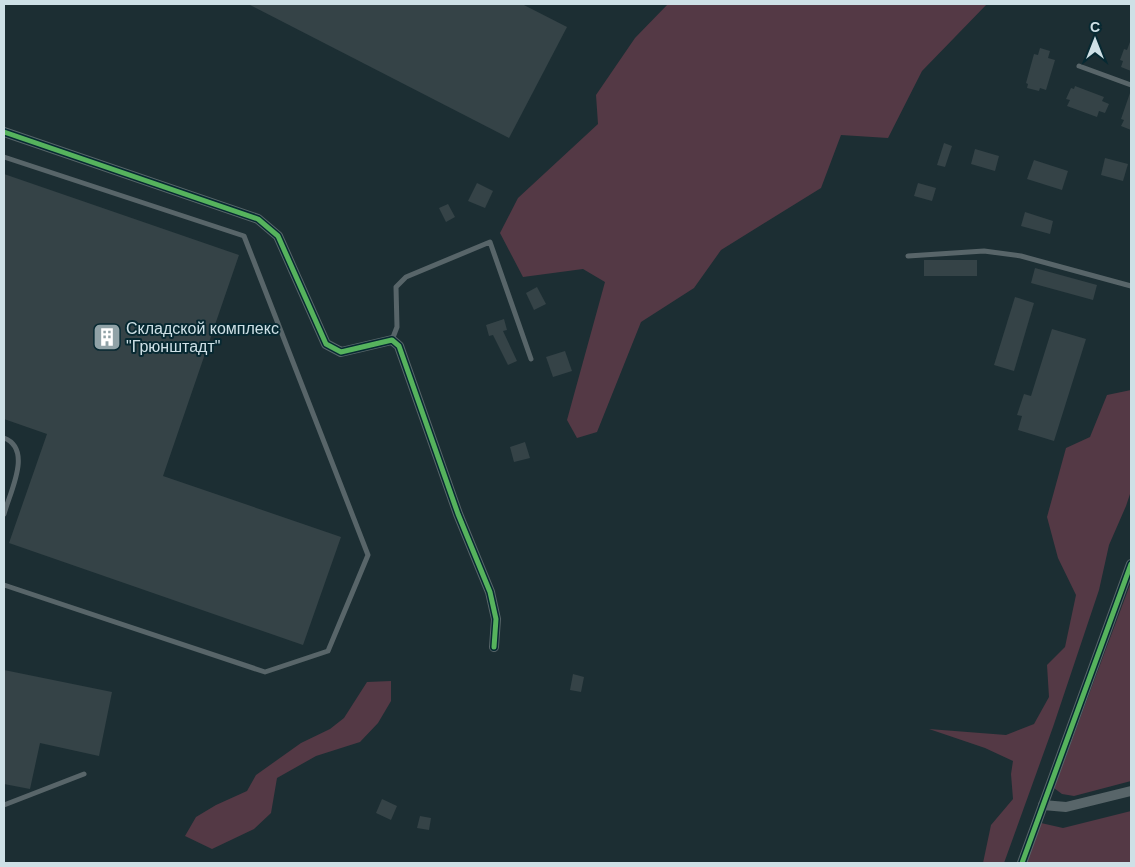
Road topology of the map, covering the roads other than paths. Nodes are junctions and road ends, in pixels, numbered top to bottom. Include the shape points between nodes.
1 (1079, 66) dead end
2 (1131, 85) edge
3 (4, 132) edge
4 (4, 157) edge
5 (908, 256) dead end
6 (1131, 286) edge
7 (392, 340) junction
8 (531, 359) dead end
9 (4, 438) edge
10 (4, 514) edge
11 (1131, 564) edge
12 (4, 586) edge
13 (494, 647) dead end
14 (84, 774) dead end
15 (1131, 791) edge
16 (4, 805) edge
17 (1044, 805) junction
18 (1022, 863) edge

1 - 2 lane
3 - 7 street via 258,219 278,236 326,344 341,352
4 - 12 lane via 244,236 368,555 328,651 265,672
5 - 6 lane via 984,251 1021,256
7 - 8 lane via 397,327 396,286 406,276 490,242
7 - 13 street via 399,346 458,514 490,592 496,619
9 - 10 lane via 18,449 20,462
11 - 17 street
14 - 16 lane
15 - 17 street via 1066,807
17 - 18 street

